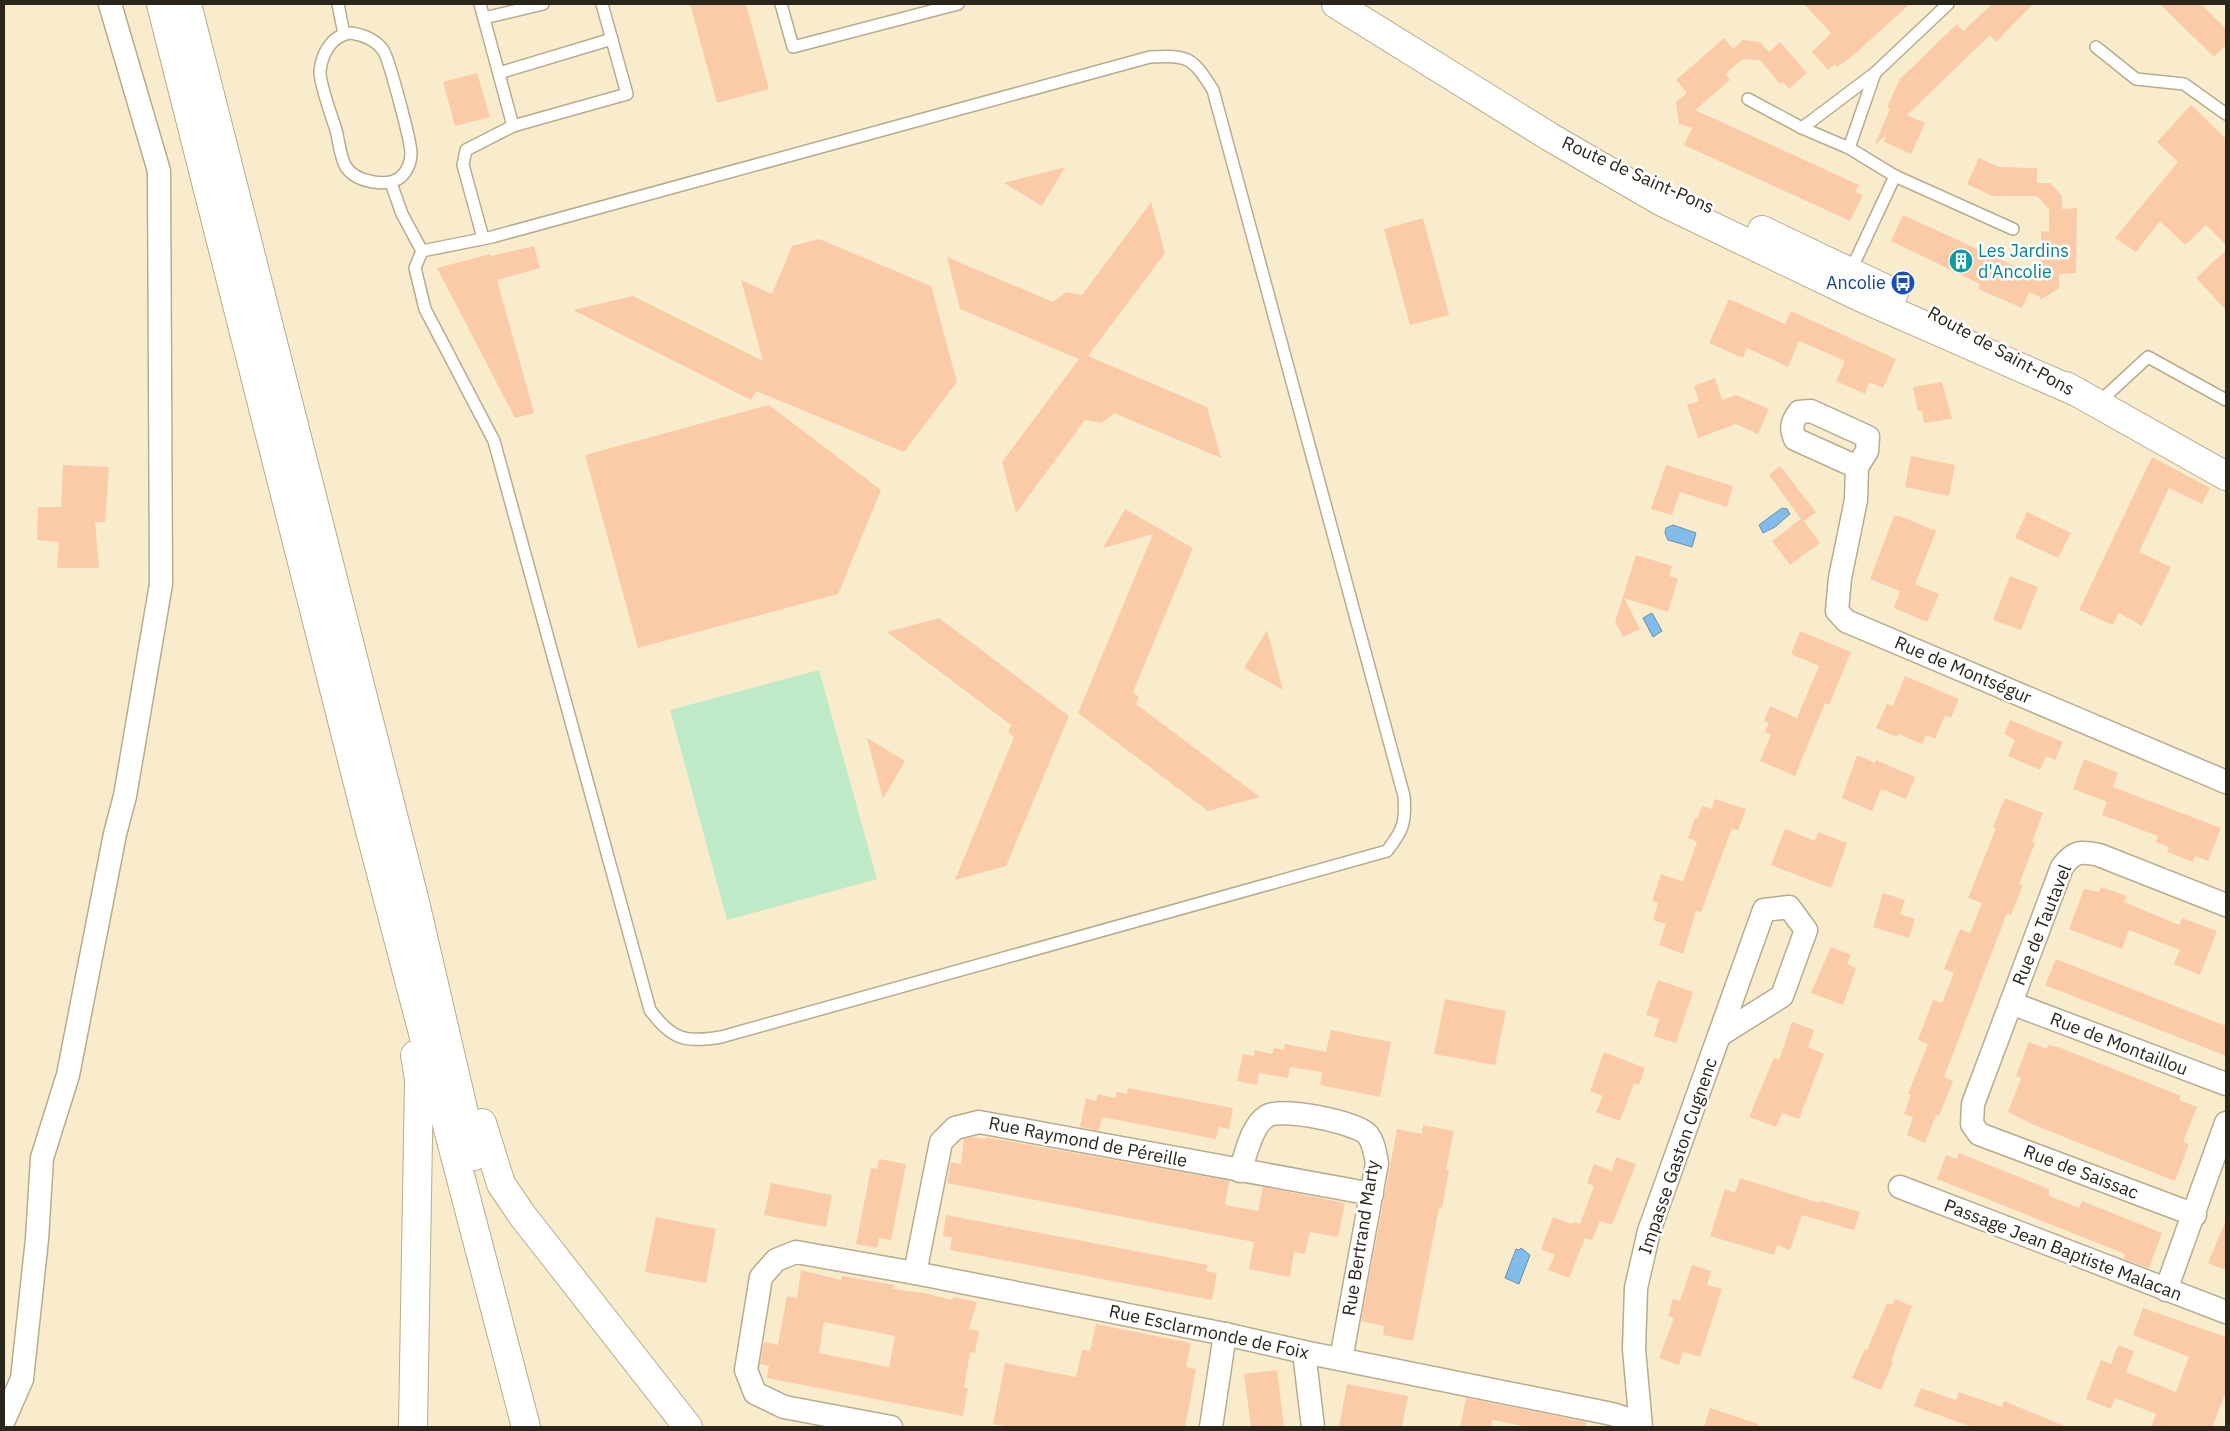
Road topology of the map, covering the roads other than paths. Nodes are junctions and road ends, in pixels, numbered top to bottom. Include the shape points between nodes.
1 (110, 4) edge
2 (161, 4) edge
3 (187, 4) edge
4 (338, 4) edge
5 (480, 4) edge
6 (543, 4) edge
7 (602, 4) edge
8 (781, 4) edge
9 (958, 4) edge
10 (1336, 4) edge
11 (1948, 4) edge
12 (484, 18) junction
13 (344, 34) junction
14 (612, 38) junction
15 (2096, 47) dead end
16 (1875, 72) junction
17 (498, 73) junction
18 (1748, 99) dead end
19 (2226, 114) edge
20 (513, 126) junction
21 (1802, 128) junction
22 (1550, 137) junction
23 (1849, 148) junction
24 (1896, 176) junction
25 (391, 183) junction
26 (2012, 229) dead end
27 (484, 238) junction
28 (422, 251) junction
29 (1854, 283) junction
30 (2090, 399) junction
31 (2226, 400) edge
32 (1857, 468) dead end
33 (2226, 476) edge
34 (2226, 782) edge
35 (414, 898) junction
36 (2226, 906) edge
37 (401, 949) junction
38 (2011, 1003) junction
39 (1720, 1035) junction
40 (2226, 1084) edge
41 (2226, 1123) edge
42 (1972, 1124) joint
43 (1240, 1171) junction
44 (1900, 1187) dead end
45 (1372, 1194) junction
46 (2195, 1215) junction
47 (915, 1273) junction
48 (2166, 1290) junction
49 (2226, 1312) edge
50 (1225, 1334) junction
51 (1304, 1352) junction
52 (1341, 1359) junction
53 (4, 1420) edge
54 (1640, 1425) edge
55 (413, 1427) edge
56 (526, 1427) edge
57 (541, 1427) edge
58 (688, 1427) edge
59 (891, 1427) edge
60 (1211, 1427) edge
61 (1313, 1427) edge

1 - 53 street via 159,171 161,584 125,796 114,834 68,1075 42,1158 22,1379
2 - 37 main road
3 - 35 main road
4 - 13 lane
5 - 12 lane
6 - 12 lane
7 - 14 lane
8 - 9 lane via 793,47
10 - 22 main road, Route de Saint-Pons
11 - 16 lane
12 - 17 lane
13 - 25 lane via 361,34 385,53 411,154 410,166
13 - 25 lane via 333,40 325,52 320,72 346,167 361,179
14 - 17 lane
14 - 20 lane via 627,94
15 - 19 lane via 2136,79 2184,84
16 - 21 lane
16 - 23 lane
17 - 20 lane
18 - 21 lane
20 - 27 lane via 466,150 463,156 464,172
21 - 23 lane
22 - 29 main road, Route de Saint-Pons
22 - 29 main road, Route de Saint-Pons via 1662,202 1743,242
23 - 24 lane
24 - 26 lane
24 - 29 lane
25 - 28 lane via 402,214
27 - 28 lane
27 - 28 lane via 1150,57 1184,56 1199,68 1213,90 1404,796 1406,816 1401,832 1387,851 721,1037 694,1041 676,1035 662,1026 650,1010 494,441 425,309 416,268
29 - 30 main road, Route de Saint-Pons
30 - 31 lane via 2148,357
30 - 33 main road, Route de Saint-Pons
32 - 34 street, Rue de Montségur via 1856,500 1840,578 1837,611 1846,621
35 - 57 main road
35 - 58 main road via 501,1184
36 - 38 street, Rue de Tautavel via 2099,855 2084,852 2070,856 2062,867
37 - 55 main road via 419,1080
37 - 56 main road
38 - 40 street, Rue de Montaillou
38 - 42 street, Rue de Tautavel via 1973,1104
39 - 39 street, Impasse Gaston Cugnenc via 1782,996 1806,930 1789,907 1764,910
39 - 54 street, Impasse Gaston Cugnenc via 1649,1231 1636,1288 1634,1349
41 - 46 street
42 - 46 street, Rue de Saissac via 1979,1134
43 - 45 street, Rue Raymond de Péreille
43 - 45 street, Rue Bertrand Marty via 1257,1127 1267,1116 1285,1112 1355,1126 1367,1135 1374,1146 1377,1163
43 - 47 street, Rue Raymond de Péreille via 979,1122 955,1128 941,1142
44 - 48 street, Passage Jean Baptiste Malacan
45 - 52 street, Rue Bertrand Marty
46 - 48 street
47 - 50 street, Rue Esclarmonde de Foix
47 - 59 street, Rue Esclarmonde de Foix via 796,1252 776,1260 761,1277 746,1370 755,1393 784,1407
48 - 49 street, Passage Jean Baptiste Malacan
50 - 51 street, Rue Esclarmonde de Foix
50 - 60 street
51 - 52 street, Rue Esclarmonde de Foix
51 - 61 street
52 - 54 street, Rue Esclarmonde de Foix via 1612,1414

